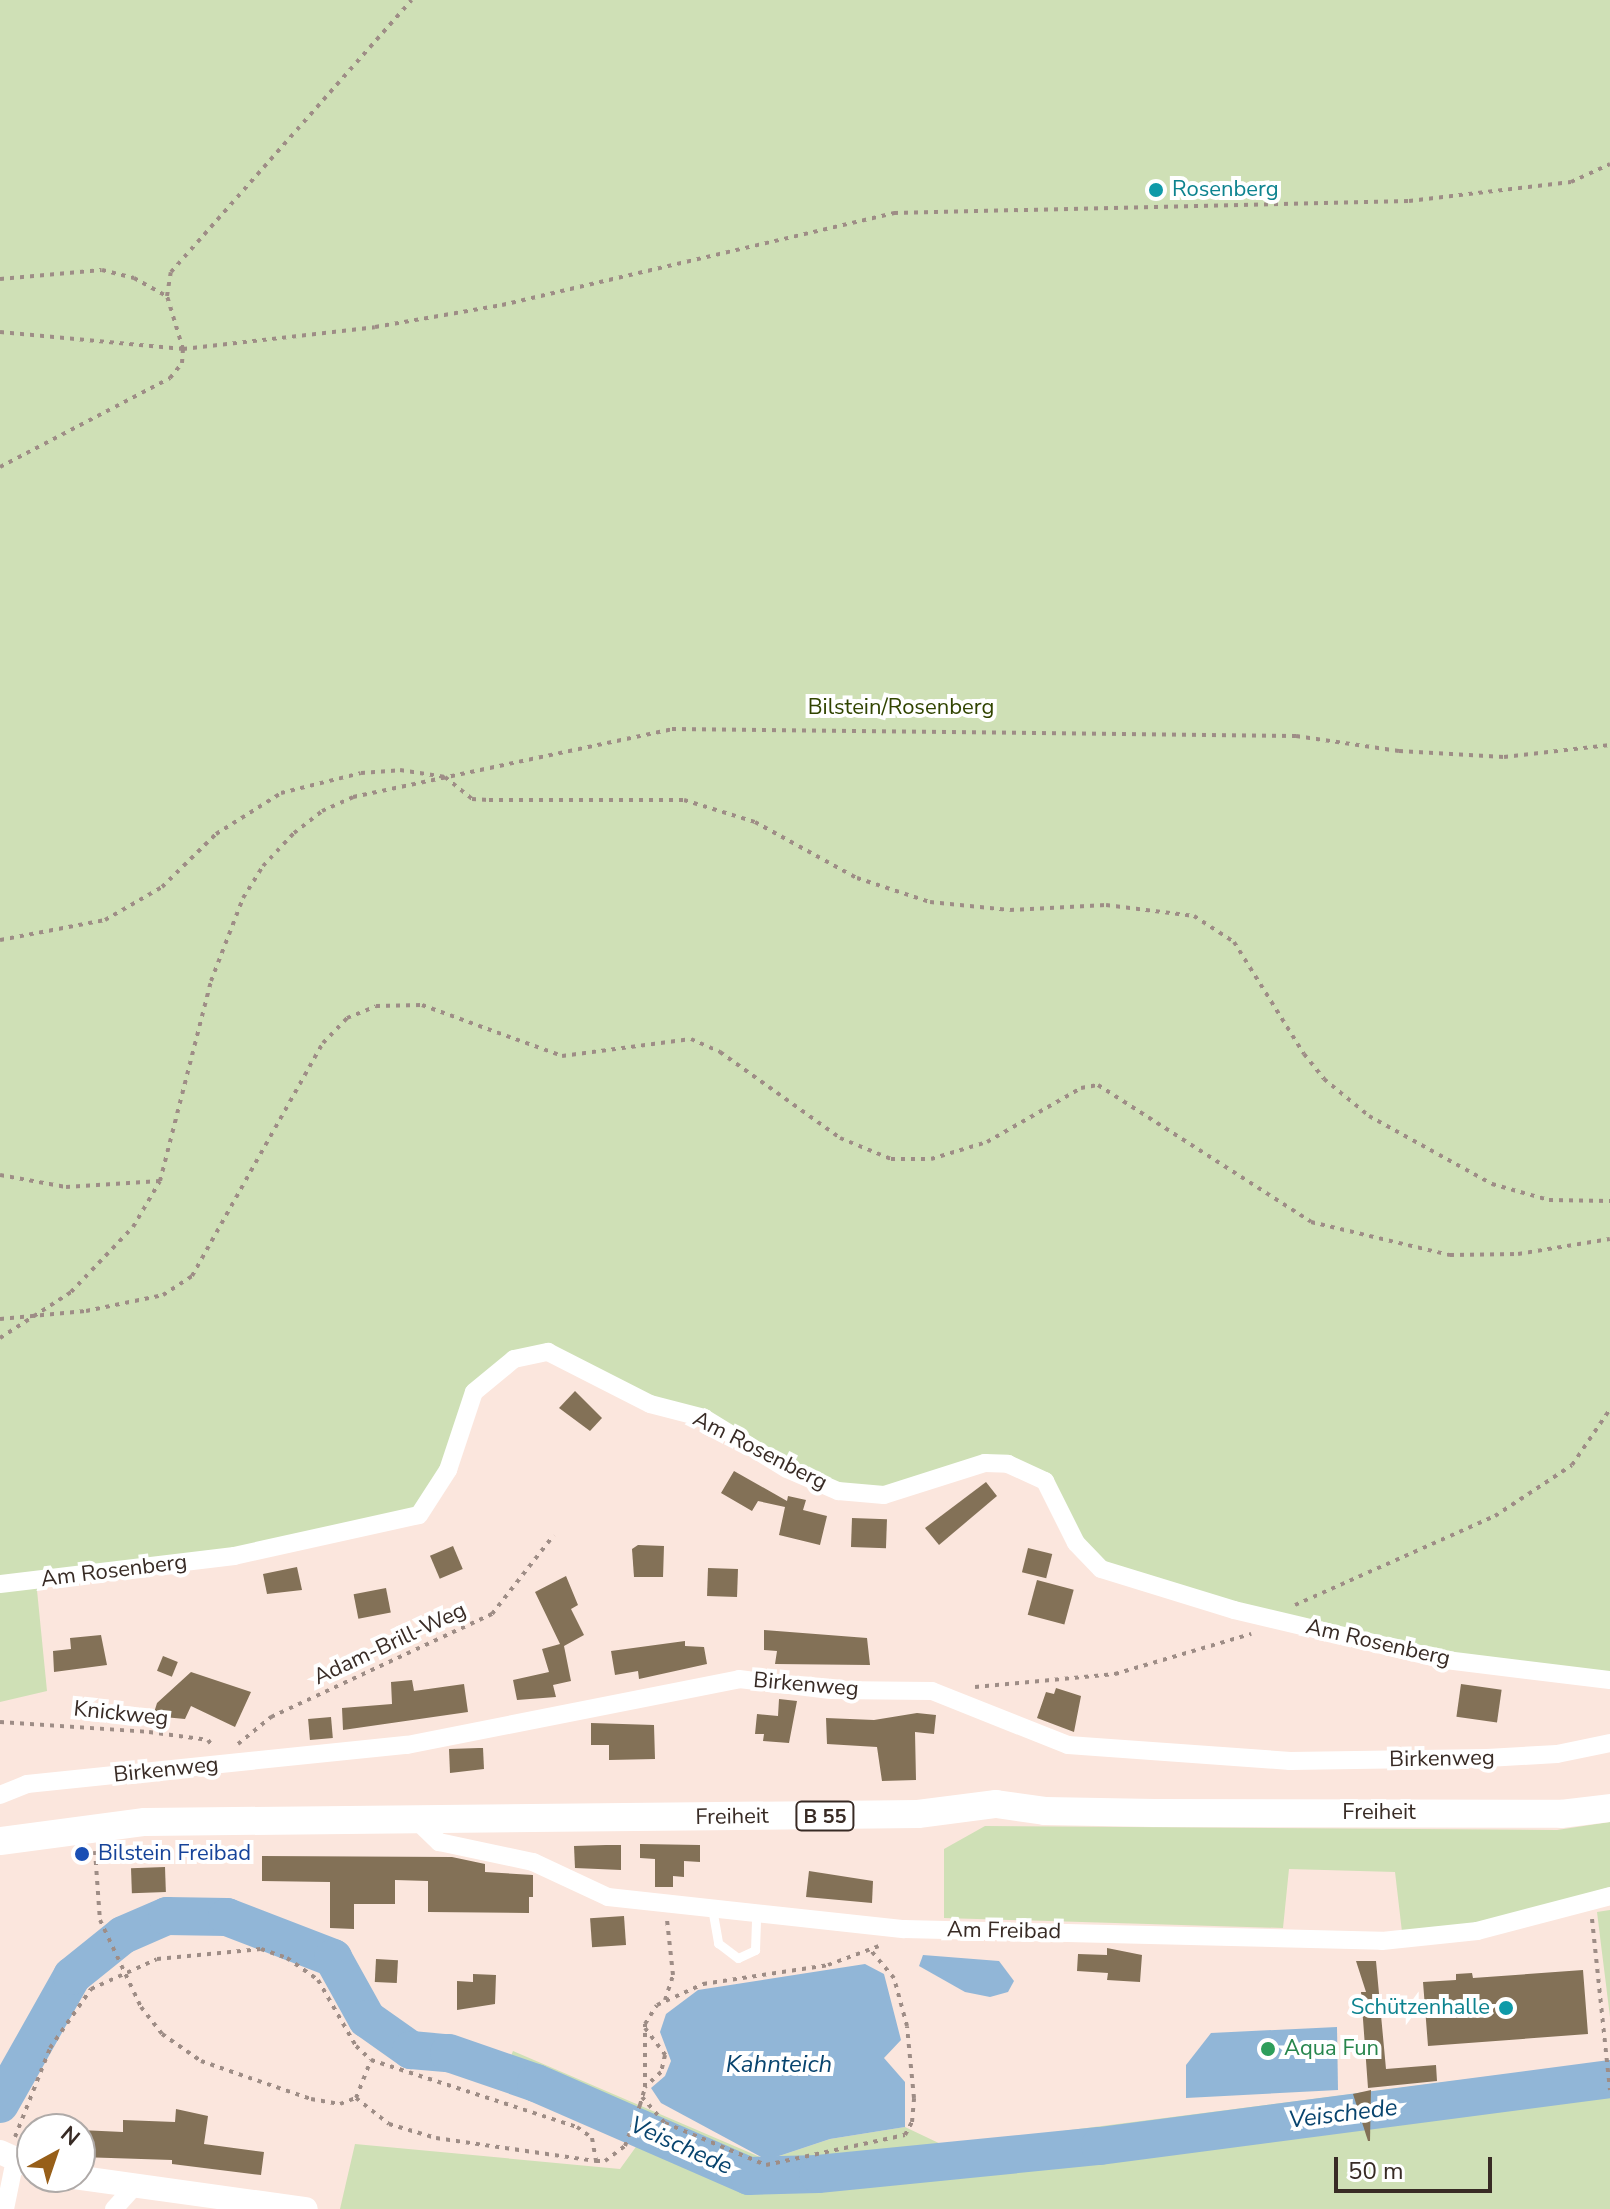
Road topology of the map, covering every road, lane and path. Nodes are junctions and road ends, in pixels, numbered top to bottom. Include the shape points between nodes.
1 (412, 0) edge
2 (1610, 164) edge
3 (0, 279) edge
4 (167, 296) junction
5 (0, 332) edge
6 (183, 349) junction
7 (0, 467) edge
8 (1610, 745) edge
9 (445, 777) junction
10 (0, 940) edge
11 (0, 1175) edge
12 (160, 1181) junction
13 (1610, 1201) edge
14 (1610, 1239) edge
15 (40, 1317) junction
16 (0, 1319) edge
17 (0, 1338) edge
18 (1610, 1409) edge
19 (554, 1535) dead end
20 (0, 1584) edge
21 (1274, 1619) junction
22 (1610, 1680) edge
23 (932, 1691) junction
24 (0, 1722) edge
25 (1610, 1743) edge
26 (226, 1764) junction
27 (0, 1795) edge
28 (1610, 1808) edge
29 (414, 1818) junction
30 (87, 1830) junction
31 (0, 1841) edge
32 (1610, 1896) edge
33 (1590, 1901) junction
34 (665, 1903) junction
35 (712, 1908) junction
36 (756, 1913) junction
37 (904, 1929) junction
38 (871, 1951) junction
39 (124, 1971) junction
40 (665, 2000) junction
41 (645, 2028) junction
42 (371, 2060) junction
43 (645, 2087) junction
44 (1609, 2090) edge
45 (642, 2097) junction
46 (356, 2098) junction
47 (12, 2158) edge
48 (596, 2161) junction
49 (96, 2181) edge
50 (134, 2187) junction
51 (3, 2201) edge
52 (114, 2209) edge
53 (306, 2209) edge

1 - 4 path via 199,235 171,272
2 - 6 path via 1571,182 1409,201 894,213 502,305 375,327
3 - 4 path via 102,270 134,278
4 - 6 path
5 - 6 path
6 - 7 path via 182,363 170,378
8 - 9 path via 1504,757 1399,751 1296,736 672,729
9 - 10 path via 400,770 361,773 281,793 216,834 162,887 105,920
9 - 12 path via 353,797 322,811 263,866 243,898 211,981
9 - 13 path via 472,799 684,800 755,822 857,878 930,902 1010,910 1106,905 1194,916 1234,942 1304,1054 1324,1079 1369,1116 1492,1184 1549,1200
11 - 12 path via 66,1187
12 - 15 path via 105,1261
14 - 15 path via 1518,1254 1450,1255 1311,1222 1098,1085 1081,1088 987,1142 931,1159 891,1159 840,1138 720,1052 691,1039 562,1056 422,1005 376,1006 347,1018 323,1043 192,1276 163,1295
15 - 16 path
15 - 17 path
18 - 21 path via 1572,1465 1495,1516 1310,1594
19 - 26 path, Adam-Brill-Weg via 492,1614 271,1717 241,1739
20 - 21 street, Am Rosenberg via 234,1556 419,1515 448,1470 474,1392 514,1359 548,1352 650,1404 704,1418 787,1469 838,1491 884,1495 985,1463 1008,1464 1045,1481 1076,1543 1101,1569
21 - 22 street, Am Rosenberg via 1446,1660
21 - 23 path via 1255,1633 1115,1674
23 - 25 street, Birkenweg via 1068,1745 1290,1761 1487,1758 1557,1754
23 - 26 street, Birkenweg via 830,1690 739,1679 407,1745
24 - 26 path, Knickweg via 208,1740
26 - 27 street, Birkenweg via 27,1784
28 - 29 main road, Freiheit / B 55 via 1561,1814 1125,1812 996,1804 918,1814
29 - 30 main road, Freiheit / B 55 via 145,1822
29 - 34 street, Am Freibad via 439,1842 533,1862 608,1897
30 - 31 main road, Freiheit / B 55
30 - 39 path via 95,1851 100,1920
32 - 33 street, Am Freibad
33 - 37 street, Am Freibad via 1477,1931 1382,1941
33 - 44 path
34 - 35 street, Am Freibad
34 - 40 path via 673,1975
35 - 36 street, Am Freibad
35 - 36 lane via 718,1943 738,1958 755,1950
36 - 37 street, Am Freibad
37 - 38 path
38 - 40 path via 828,1965 703,1984
38 - 45 path via 894,1978 912,2056 912,2122 905,2135 766,2165 665,2123
39 - 42 path via 157,1959 272,1952 318,1980 356,2046
39 - 46 path via 162,2034 201,2061 311,2099 340,2104
39 - 47 path via 78,2002 50,2048 16,2132
40 - 41 path via 650,2012
41 - 43 path
41 - 43 path via 665,2055 661,2072
42 - 46 path
42 - 48 path via 587,2132
43 - 45 path
45 - 48 path via 628,2139 614,2158
46 - 48 path via 389,2124 436,2138
47 - 51 street
49 - 50 main road
50 - 52 street
50 - 53 main road

